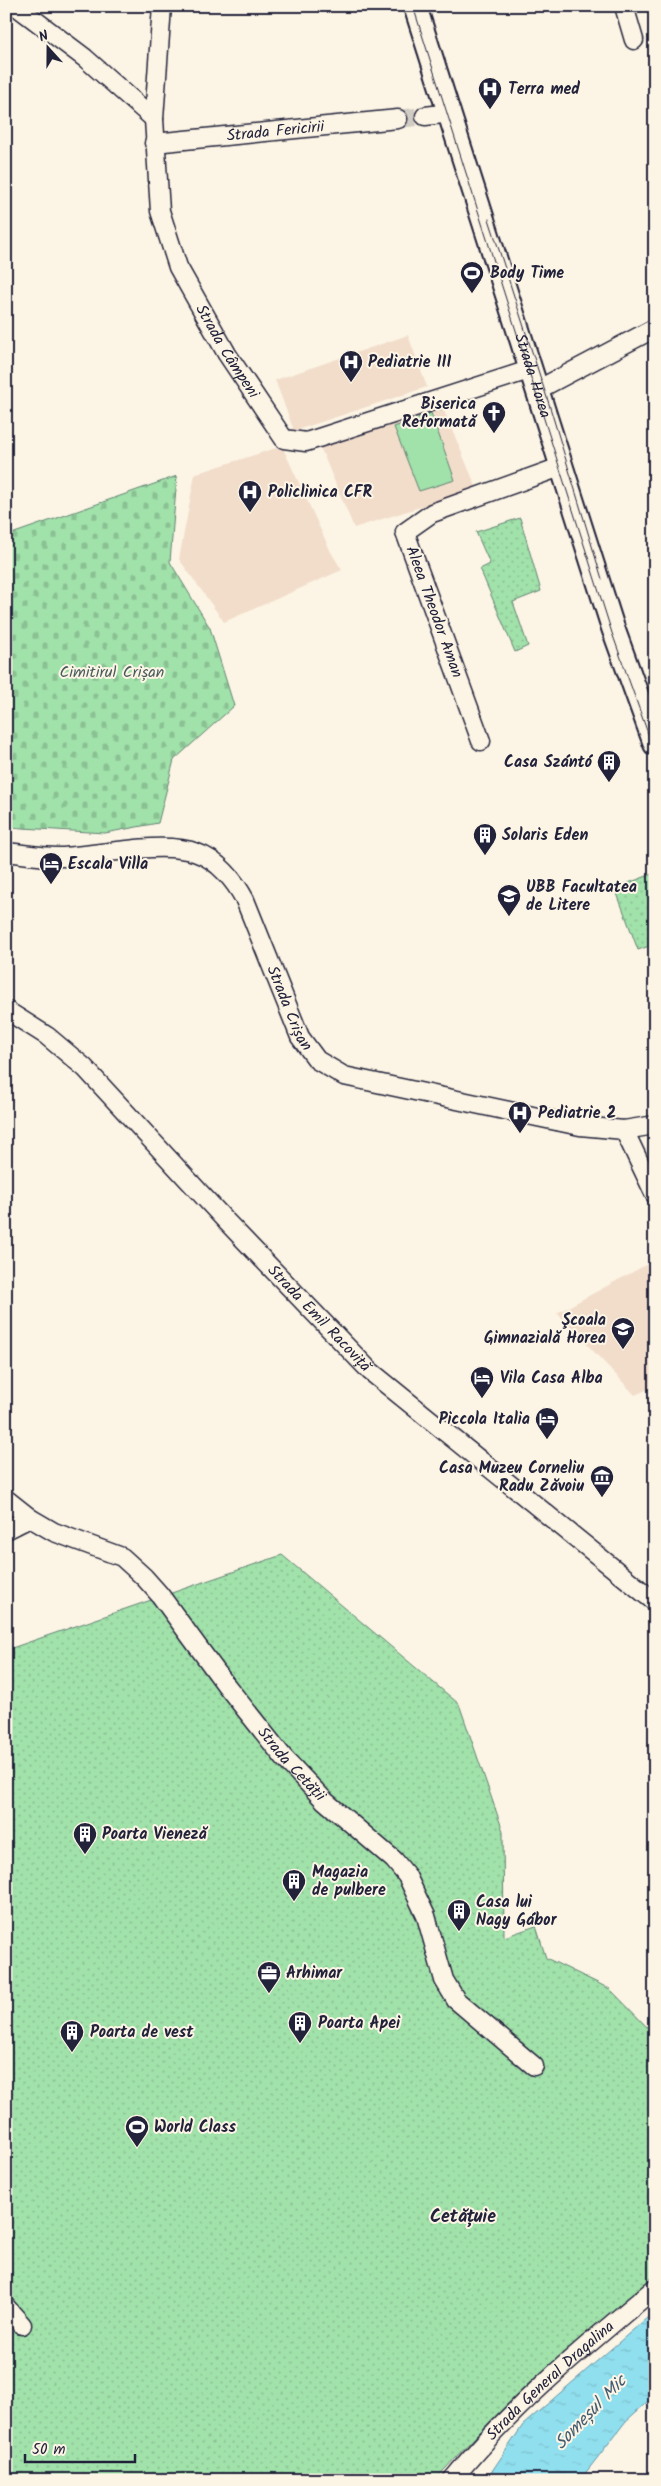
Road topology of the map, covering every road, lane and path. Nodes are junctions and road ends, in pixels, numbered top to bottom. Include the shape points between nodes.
1 (16, 6) edge
2 (162, 6) edge
3 (415, 6) edge
4 (624, 6) edge
5 (634, 40) dead end
6 (451, 113) junction
7 (425, 116) tunnel mouth
8 (154, 119) junction
9 (398, 119) tunnel mouth
10 (154, 143) junction
11 (655, 328) edge
12 (535, 379) junction
13 (563, 466) junction
14 (481, 742) dead end
15 (655, 744) edge
16 (6, 852) edge
17 (6, 1010) edge
18 (655, 1125) edge
19 (624, 1130) junction
20 (655, 1195) edge
21 (6, 1499) edge
22 (30, 1518) junction
23 (6, 1530) edge
24 (655, 1602) edge
25 (534, 2066) dead end
26 (655, 2288) edge
27 (6, 2307) edge
28 (22, 2325) dead end
29 (452, 2480) edge

1 - 8 street via 85,58
2 - 8 street, Strada Câmpeni
3 - 6 main road, Strada Horea
4 - 5 street
6 - 7 street
6 - 12 main road, Strada Horea
8 - 10 street, Strada Câmpeni
9 - 10 street, Strada Fericirii
10 - 12 street, Strada Câmpeni via 160,211 178,266 227,354 284,438 306,442
11 - 12 street, Strada Câmpeni
12 - 13 main road, Strada Horea
13 - 14 street, Aleea Theodor Aman via 432,513 405,532
13 - 15 main road, Strada Horea via 618,644
16 - 19 street, Strada Crișan via 60,857 161,849 197,853 217,865 238,885 300,1037 326,1067 356,1079 564,1123
17 - 24 street, Strada Emil Racoviță via 47,1036 85,1068 370,1371
18 - 19 street, Strada Crișan
19 - 20 street
21 - 22 street, Strada Cetății
22 - 23 street
22 - 25 street, Strada Cetății via 54,1532 122,1557 144,1577 284,1758 325,1800 394,1860 407,1876 426,1916 444,1980 456,2000
26 - 29 street, Strada General Dragalina via 513,2411
27 - 28 street

